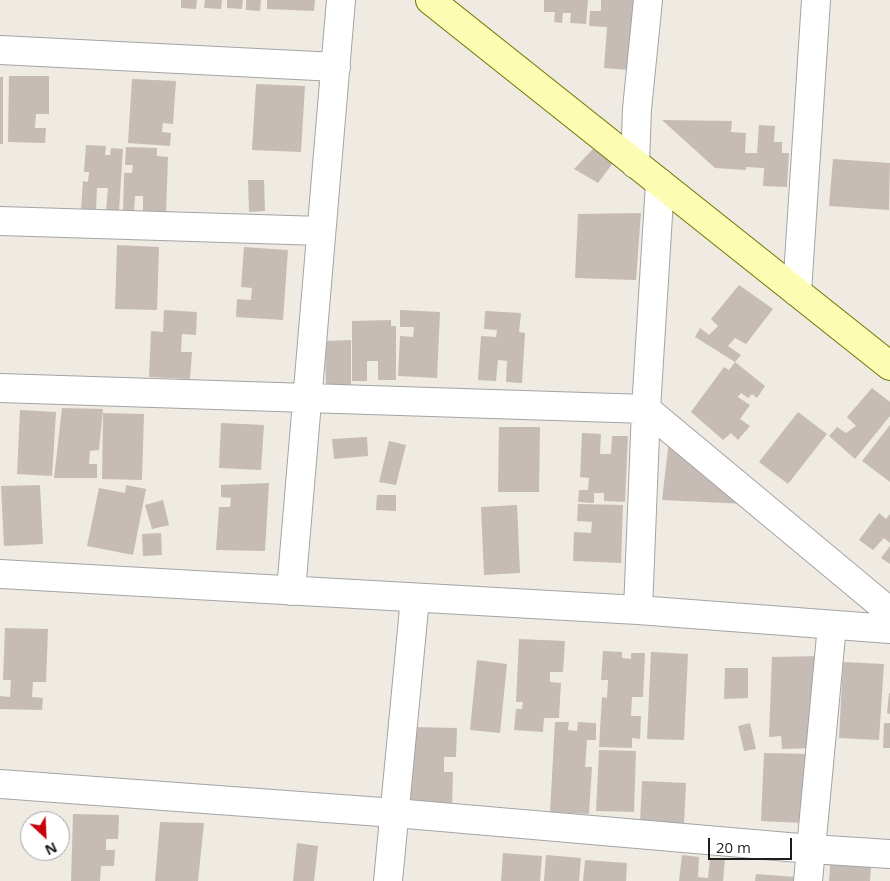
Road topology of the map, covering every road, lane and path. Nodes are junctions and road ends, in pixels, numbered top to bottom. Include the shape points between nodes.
1 (341, 0) edge
2 (430, 0) edge
3 (648, 0) edge
4 (816, 0) edge
5 (0, 50) edge
6 (336, 67) junction
7 (635, 164) junction
8 (660, 183) junction
9 (0, 221) edge
10 (321, 231) junction
11 (797, 292) junction
12 (890, 366) edge
13 (0, 388) edge
14 (307, 398) junction
15 (646, 409) junction
16 (0, 574) edge
17 (291, 591) junction
18 (414, 598) junction
19 (638, 610) junction
20 (890, 612) edge
21 (832, 625) junction
22 (890, 629) edge
23 (0, 784) edge
24 (394, 813) junction
25 (811, 849) junction
26 (890, 854) edge
27 (388, 881) edge
28 (808, 881) edge

1 - 6 street
2 - 7 street
3 - 7 street
4 - 11 street
5 - 6 street
6 - 10 street
7 - 8 street
8 - 11 street
8 - 15 street
9 - 10 street
10 - 14 street
11 - 12 street
13 - 14 street
14 - 15 street
14 - 17 street
15 - 19 street
15 - 20 street
16 - 17 street
17 - 18 street
18 - 19 street
18 - 24 street
19 - 21 street
21 - 22 street
21 - 25 street
23 - 24 street
24 - 25 street
24 - 27 street
25 - 26 street
25 - 28 street

